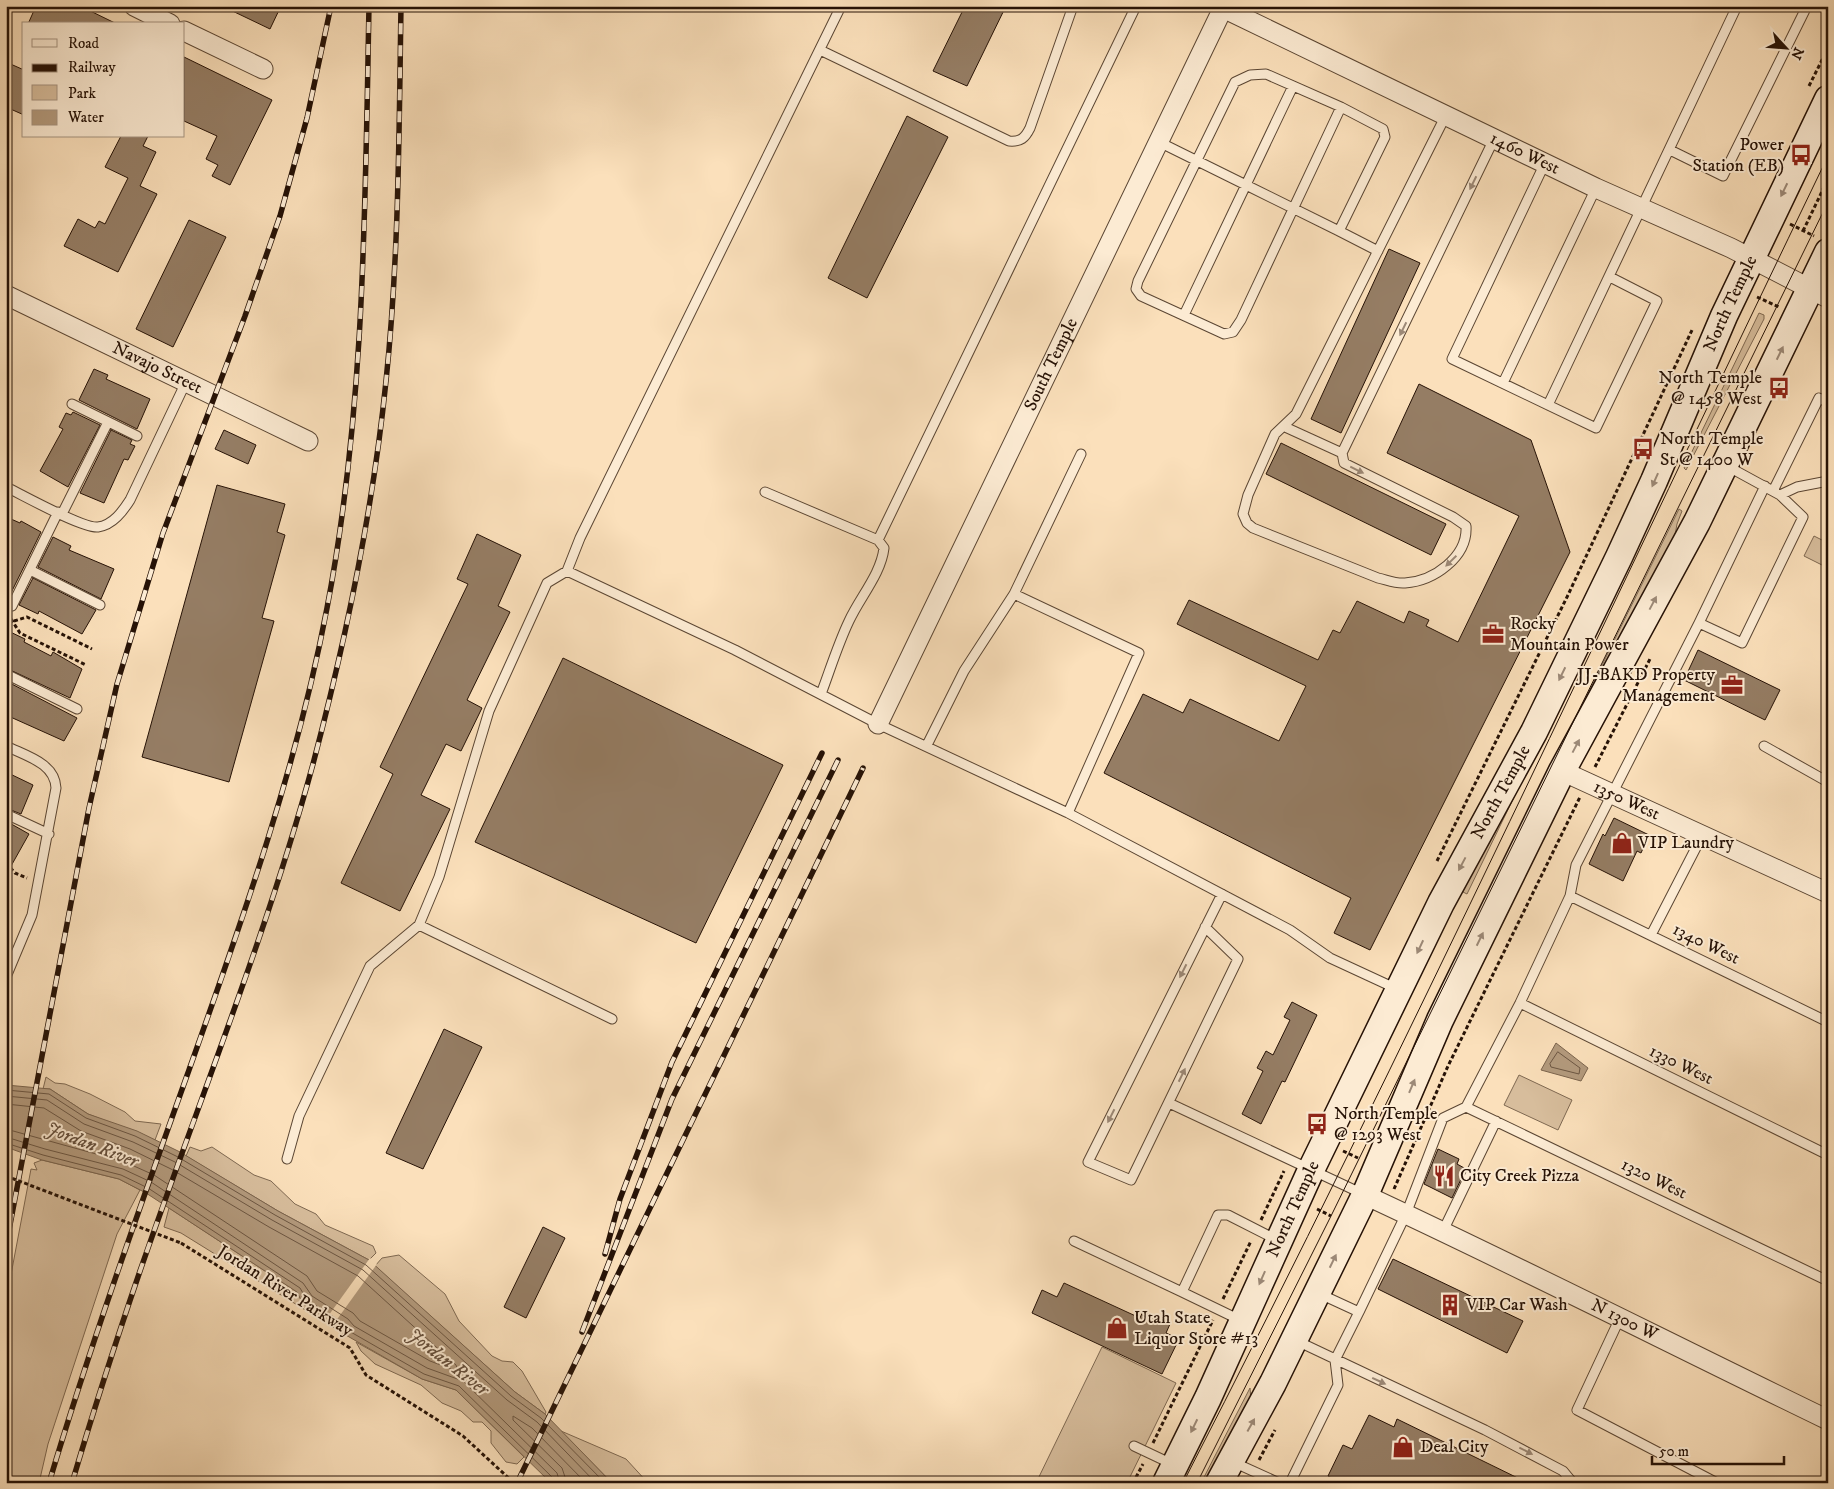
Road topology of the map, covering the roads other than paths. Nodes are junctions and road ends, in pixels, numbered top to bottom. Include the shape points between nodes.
1 (134, 6) edge
2 (841, 6) edge
3 (1072, 6) edge
4 (1136, 6) edge
5 (1737, 6) edge
6 (1807, 6) edge
7 (1222, 7) edge
8 (166, 22) edge
9 (185, 30) edge
10 (820, 50) junction
11 (263, 69) dead end
12 (1294, 86) junction
13 (1828, 99) edge
14 (1341, 107) junction
15 (1446, 115) junction
16 (1494, 139) junction
17 (1159, 142) junction
18 (1670, 150) junction
19 (1196, 161) junction
20 (1545, 163) junction
21 (1246, 185) junction
22 (1596, 188) junction
23 (1643, 208) junction
24 (1294, 209) junction
25 (1339, 231) junction
26 (1378, 251) junction
27 (1828, 252) edge
28 (1751, 258) junction
29 (1610, 277) junction
30 (1819, 293) edge
31 (6, 295) edge
32 (1184, 315) junction
33 (186, 382) junction
34 (1503, 383) junction
35 (1828, 402) edge
36 (72, 404) dead end
37 (1548, 405) junction
38 (108, 422) junction
39 (1285, 427) junction
40 (137, 436) dead end
41 (308, 441) dead end
42 (1342, 453) junction
43 (1081, 454) dead end
44 (1725, 465) junction
45 (1828, 481) edge
46 (6, 487) edge
47 (1773, 491) junction
48 (765, 492) dead end
49 (60, 513) junction
50 (878, 540) junction
51 (30, 570) junction
52 (567, 571) junction
53 (1014, 594) junction
54 (12, 606) dead end
55 (100, 606) dead end
56 (1700, 623) junction
57 (6, 674) edge
58 (821, 694) junction
59 (77, 709) dead end
60 (878, 724) junction
61 (926, 745) junction
62 (6, 746) edge
63 (1764, 746) dead end
64 (1562, 771) junction
65 (1828, 782) edge
66 (1613, 795) junction
67 (1068, 813) junction
68 (6, 814) edge
69 (48, 834) junction
70 (1702, 836) junction
71 (1828, 893) edge
72 (1222, 894) junction
73 (1570, 896) junction
74 (419, 925) junction
75 (1205, 927) junction
76 (1651, 935) junction
77 (6, 977) edge
78 (1399, 990) junction
79 (1520, 1003) junction
80 (612, 1019) dead end
81 (1828, 1022) edge
82 (1169, 1103) junction
83 (1466, 1107) junction
84 (1496, 1121) junction
85 (1828, 1155) edge
86 (287, 1159) dead end
87 (1311, 1170) junction
88 (1365, 1195) junction
89 (1406, 1214) junction
90 (1443, 1231) junction
91 (1267, 1236) junction
92 (1074, 1241) dead end
93 (1828, 1281) edge
94 (1182, 1292) junction
95 (1317, 1293) junction
96 (1359, 1312) junction
97 (1620, 1320) junction
98 (1243, 1321) junction
99 (1294, 1340) junction
100 (1335, 1360) junction
101 (1828, 1420) edge
102 (1134, 1446) dead end
103 (1225, 1472) edge
104 (1170, 1474) edge
105 (1279, 1483) edge
106 (1290, 1483) edge
107 (1573, 1483) edge
108 (1717, 1483) edge

1 - 8 street
2 - 10 lane
3 - 10 lane via 1030,128 1018,142 1009,141
4 - 50 lane
5 - 18 lane
6 - 18 lane via 1724,176
7 - 15 street, 1460 West
7 - 17 street, South Temple
9 - 11 street
10 - 52 lane via 580,538
12 - 14 lane
12 - 19 lane via 1266,74 1250,75 1235,82
12 - 21 lane
13 -> 28 main road, North Temple
14 - 24 lane
14 - 25 lane via 1383,129 1385,137
15 - 16 street, 1460 West
15 - 26 lane
16 - 20 street, 1460 West
16 -> 42 lane
17 - 19 lane
17 - 60 street, South Temple
18 - 23 lane
19 - 21 lane
19 - 32 lane via 1136,289 1141,296
20 - 22 street, 1460 West
20 - 34 lane via 1452,359
21 - 24 lane
21 - 32 lane
22 - 23 street, 1460 West
22 - 34 lane
23 - 28 street, 1460 West
23 - 29 lane
24 - 25 lane
24 - 32 lane via 1242,320 1233,332 1224,334
25 - 26 lane
26 - 39 lane via 1296,414
27 - 30 main road
28 - 30 street, 1460 West
28 -> 78 main road, North Temple via 1619,557 1534,732 1441,902
29 - 37 lane
29 - 37 lane via 1657,300 1596,428
44 -> 30 main road
31 - 33 street, Navajo Street
33 - 41 street, Navajo Street
33 - 49 lane via 123,511 107,524 97,527
34 - 37 lane
35 - 47 lane via 1819,398
36 - 38 lane
38 - 40 lane
38 - 49 lane
39 - 42 lane
42 -> 39 lane via 1344,463 1466,526 1460,552 1430,577 1406,584 1397,583 1253,528 1244,514 1248,495 1275,434
43 - 53 lane
44 - 47 lane
64 -> 44 main road
45 - 47 lane
46 - 49 lane
47 - 56 lane
47 - 56 lane via 1803,517 1742,643
48 - 50 lane
49 - 51 lane
50 - 58 lane via 884,548 883,556 849,621
51 - 54 lane
51 - 55 lane
52 - 58 lane
52 - 74 lane via 547,583 490,711 439,877
53 - 61 lane via 964,671
53 - 67 lane via 1139,653
56 - 66 lane
57 - 59 lane
58 - 60 lane
60 - 61 lane
61 - 67 lane
62 - 69 lane via 43,764 53,773 56,798
63 - 65 lane
64 - 66 street, 1350 West
88 -> 64 main road via 1440,1020
66 - 70 street, 1350 West
66 - 73 lane via 1576,865
67 - 72 lane
68 - 69 lane
69 - 77 lane via 31,922
70 - 71 street, 1350 West
70 - 76 lane
72 - 75 lane
72 - 78 lane via 1290,930 1330,958
73 - 76 lane, 1340 West
73 - 79 lane
74 - 80 lane
74 - 86 lane via 370,966 299,1116
82 -> 75 lane via 1238,959
75 -> 82 lane via 1088,1162 1131,1180
76 - 81 lane, 1340 West
78 - 87 main road, North Temple
79 - 83 lane
79 - 85 lane, 1330 West
82 - 87 lane
83 - 84 lane, 1320 West
83 - 89 lane via 1443,1118
84 - 90 lane
84 - 93 lane, 1320 West
87 - 88 lane
87 - 91 main road, North Temple via 1298,1200
88 - 89 street, N 1300 W
95 -> 88 main road
89 - 90 street, N 1300 W
89 - 96 lane
90 - 97 street, N 1300 W
91 - 94 lane via 1228,1216 1218,1215
91 -> 98 main road, North Temple
92 - 94 lane
94 - 98 lane
95 - 96 lane
95 - 99 main road
96 - 100 lane
97 - 101 street, N 1300 W
97 - 108 lane via 1577,1410
98 -> 104 main road, North Temple
99 - 100 lane
103 -> 99 main road
100 - 106 lane via 1338,1385
100 -> 107 lane via 1485,1430 1563,1471
102 - 104 lane via 1149,1453
103 - 105 lane

